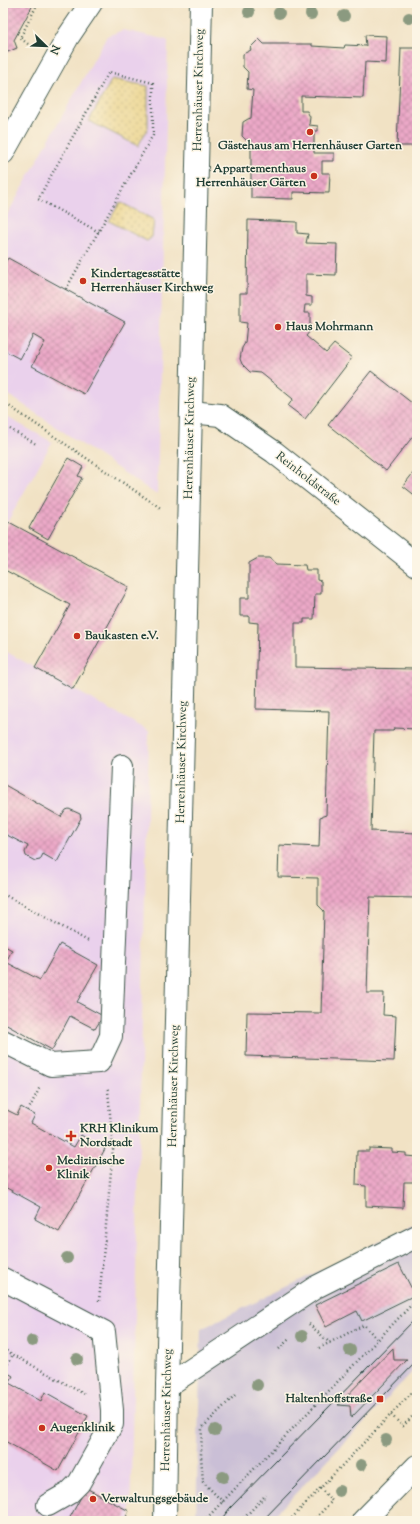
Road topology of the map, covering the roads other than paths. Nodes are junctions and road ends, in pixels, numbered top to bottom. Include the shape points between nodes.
1 (91, 3) edge
2 (201, 3) edge
3 (3, 153) edge
4 (191, 412) junction
5 (417, 565) edge
6 (122, 766) dead end
7 (3, 1041) edge
8 (417, 1236) edge
9 (3, 1279) edge
10 (167, 1386) junction
11 (417, 1466) edge
12 (48, 1505) dead end
13 (166, 1521) edge
14 (364, 1521) edge

1 - 3 street via 68,37
2 - 4 street, Herrenhäuser Kirchweg
4 - 5 street, Reinholdstraße via 220,415 274,452
4 - 10 street, Herrenhäuser Kirchweg
6 - 7 street via 111,1036 99,1062 51,1066
8 - 10 street via 316,1287
9 - 12 street via 104,1332 112,1424 79,1484
10 - 13 street, Herrenhäuser Kirchweg
11 - 14 street

